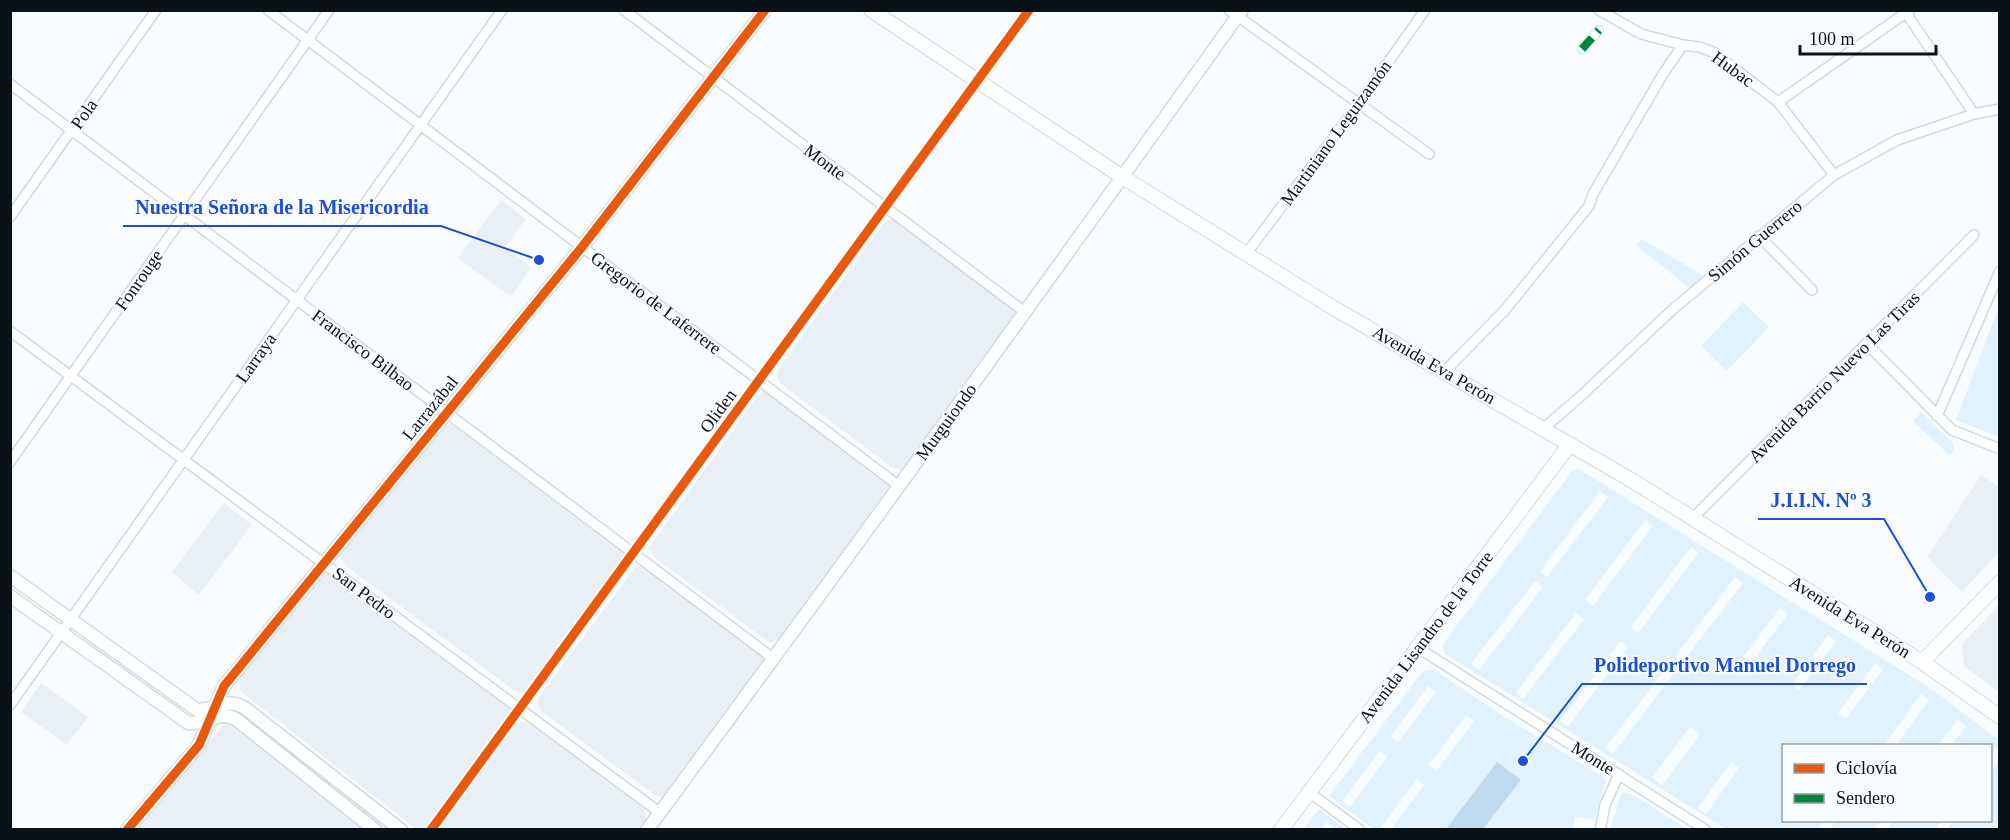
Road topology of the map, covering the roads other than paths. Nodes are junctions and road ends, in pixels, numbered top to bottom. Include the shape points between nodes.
1 (156, 10) edge
2 (268, 10) edge
3 (329, 10) edge
4 (501, 10) edge
5 (624, 10) edge
6 (765, 10) edge
7 (871, 10) edge
8 (1029, 10) edge
9 (1425, 10) edge
10 (1599, 10) edge
11 (1907, 11) edge
12 (1236, 13) edge
13 (1599, 30) dead end
14 (308, 40) junction
15 (1683, 45) junction
16 (1582, 49) dead end
17 (713, 79) junction
18 (976, 81) junction
19 (10, 84) edge
20 (1778, 102) junction
21 (1358, 105) junction
22 (2000, 109) edge
23 (1974, 114) junction
24 (420, 124) junction
25 (72, 131) junction
26 (1429, 154) dead end
27 (1834, 175) junction
28 (1124, 178) junction
29 (886, 208) junction
30 (184, 216) junction
31 (10, 217) edge
32 (1974, 235) dead end
33 (1759, 236) junction
34 (582, 247) junction
35 (1246, 254) junction
36 (2000, 271) edge
37 (1812, 290) dead end
38 (297, 300) junction
39 (1026, 313) junction
40 (10, 331) edge
41 (1867, 344) junction
42 (1445, 371) junction
43 (71, 375) junction
44 (760, 382) junction
45 (446, 414) junction
46 (1937, 416) junction
47 (1544, 428) junction
48 (1570, 444) junction
49 (2000, 449) edge
50 (185, 459) junction
51 (10, 462) edge
52 (899, 486) junction
53 (1693, 518) junction
54 (633, 554) junction
55 (324, 563) junction
56 (10, 576) edge
57 (2000, 582) edge
58 (10, 596) edge
59 (71, 620) junction
60 (62, 634) junction
61 (1418, 648) junction
62 (774, 659) junction
63 (1922, 662) junction
64 (10, 705) edge
65 (213, 707) junction
66 (521, 709) junction
67 (2000, 717) edge
68 (208, 719) junction
69 (1618, 774) junction
70 (1309, 792) junction
71 (659, 812) junction
72 (128, 830) edge
73 (375, 830) edge
74 (401, 830) edge
75 (431, 830) edge
76 (647, 830) edge
77 (1281, 830) edge
78 (1360, 830) edge
79 (1600, 830) edge
80 (1706, 830) edge

1 - 25 street, Pola
2 - 14 street, Gregorio de Laferrere
3 - 14 street, Fonrouge
4 - 24 street, Larraya
5 - 17 street, Monte
6 - 17 street, Larrazábal
7 - 18 main road, Avenida Eva Perón
8 - 18 street, Oliden
9 - 21 street, Martiniano Leguizamón
10 - 15 street, Hubac via 1641,34
11 - 20 street
11 - 23 street
12 - 21 street
12 - 28 street, Murguiondo
13 - 16 street
14 - 24 street, Gregorio de Laferrere
14 - 30 street, Fonrouge
15 - 20 street, Hubac via 1713,52
15 - 42 street via 1589,206 1505,310
17 - 29 street, Monte
17 - 34 street, Larrazábal
18 - 28 main road, Avenida Eva Perón
18 - 29 street, Oliden
19 - 25 street, Francisco Bilbao
20 - 27 street, Hubac
21 - 26 street
21 - 35 street, Martiniano Leguizamón
22 - 23 street, Simón Guerrero
23 - 27 street, Simón Guerrero via 1897,140
24 - 34 street, Gregorio de Laferrere
24 - 38 street, Larraya
25 - 30 street, Francisco Bilbao
25 - 31 street, Pola
27 - 33 street, Simón Guerrero
28 - 35 main road, Avenida Eva Perón
28 - 39 street, Murguiondo
29 - 39 street, Monte
29 - 44 street, Oliden
30 - 38 street, Francisco Bilbao
30 - 43 street, Fonrouge
32 - 41 street, Avenida Barrio Nuevo Las Tiras
33 - 37 street
33 - 47 street, Simón Guerrero
34 - 44 street, Gregorio de Laferrere
34 - 45 street, Larrazábal
35 - 42 main road, Avenida Eva Perón
36 - 46 street
38 - 45 street, Francisco Bilbao
38 - 50 street, Larraya
39 - 52 street, Murguiondo
40 - 43 street, San Pedro
41 - 46 street
41 - 53 street, Avenida Barrio Nuevo Las Tiras
42 - 47 main road, Avenida Eva Perón
43 - 50 street, San Pedro
43 - 51 street, Fonrouge
44 - 52 street, Gregorio de Laferrere
44 - 54 street, Oliden
45 - 54 street, Francisco Bilbao
45 - 55 street, Larrazábal
46 - 49 street via 1952,430
47 - 48 main road, Avenida Eva Perón
48 - 53 main road, Avenida Eva Perón
48 - 61 main road, Avenida Lisandro de la Torre
50 - 55 street, San Pedro
50 - 59 street, Larraya
52 - 62 street, Murguiondo
53 - 63 main road, Avenida Eva Perón
54 - 62 street, Francisco Bilbao
54 - 66 street, Oliden
55 - 65 street, Larrazábal via 224,686
55 - 66 street, San Pedro
56 - 59 street
57 - 63 main road
58 - 60 street
59 - 60 street, Larraya
59 - 65 street via 197,710
60 - 64 street, Larraya
60 - 68 street via 188,723
61 - 69 street, Monte
61 - 70 main road, Avenida Lisandro de la Torre
62 - 71 street, Murguiondo
63 - 67 main road, Avenida Eva Perón
65 - 68 street, Larrazábal
65 - 74 street via 224,703 245,708
66 - 71 street, San Pedro
66 - 75 street, Oliden
68 - 72 street, Larrazábal via 199,745
68 - 73 street via 230,716 237,720
69 - 79 street
69 - 80 street, Monte
70 - 77 main road, Avenida Lisandro de la Torre
70 - 78 street
71 - 76 street, Murguiondo

